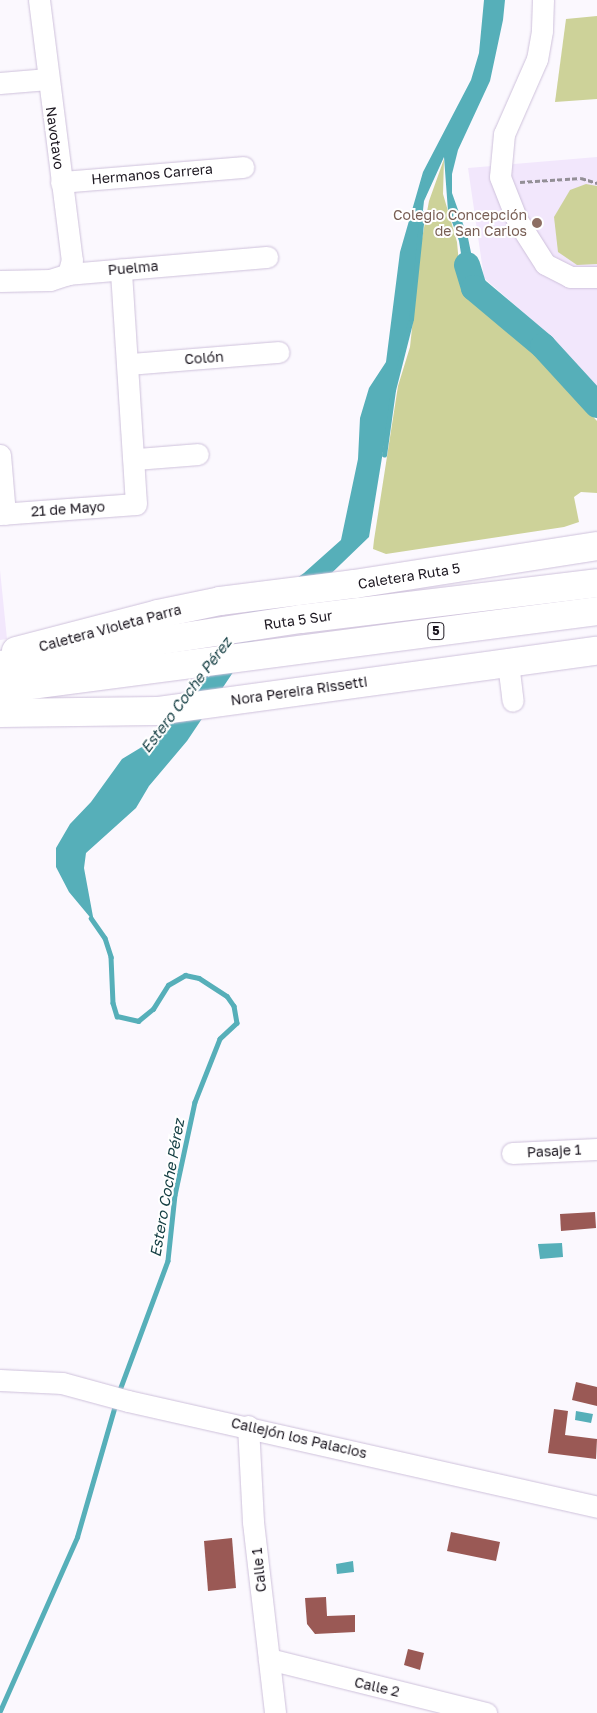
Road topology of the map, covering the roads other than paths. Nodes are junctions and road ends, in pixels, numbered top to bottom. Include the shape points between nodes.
1 (39, 0) edge
2 (543, 0) edge
3 (48, 79) junction
4 (0, 83) edge
5 (243, 167) dead end
6 (61, 182) junction
7 (266, 257) dead end
8 (121, 269) junction
9 (68, 274) junction
10 (597, 277) edge
11 (0, 282) edge
12 (279, 352) dead end
13 (129, 364) junction
14 (198, 454) dead end
15 (0, 455) edge
16 (136, 459) junction
17 (2, 514) edge
18 (597, 546) edge
19 (597, 583) edge
20 (220, 602) joint
21 (597, 611) edge
22 (597, 651) edge
23 (0, 653) edge
24 (508, 663) junction
25 (0, 665) edge
26 (0, 689) edge
27 (513, 701) dead end
28 (0, 713) edge
29 (597, 1149) edge
30 (512, 1154) dead end
31 (0, 1380) edge
32 (248, 1426) junction
33 (597, 1507) edge
34 (269, 1659) junction
35 (275, 1713) edge
36 (486, 1713) edge

1 - 3 street, Navotavo
2 - 10 street via 537,59 504,134 500,177 517,220 545,264 570,277
3 - 4 street
3 - 6 street, Navotavo
5 - 6 street, Hermanos Carrera
6 - 9 street, Navotavo via 72,260
7 - 8 street, Puelma
8 - 9 street, Puelma
8 - 13 street
9 - 11 street, Puelma via 50,280
12 - 13 street, Colón
13 - 16 street
14 - 16 street
15 - 17 street
16 - 17 street, 21 de Mayo via 136,504
18 - 20 main road, Caletera Ruta 5
19 - 25 main road, Ruta 5 Sur / 5 via 301,619
20 - 23 main road, Caletera Violeta Parra
21 - 26 main road, Ruta 5 Sur / 5
22 - 24 main road, Nora Pereira Rissetti
24 - 27 street
24 - 28 main road, Nora Pereira Rissetti via 157,711
29 - 30 street, Pasaje 1
31 - 32 street, Callejón los Palacios via 62,1383 128,1401
32 - 33 street, Callejón los Palacios
32 - 34 street, Calle 1 via 253,1522
34 - 35 street, Calle 1
34 - 36 street, Calle 2

